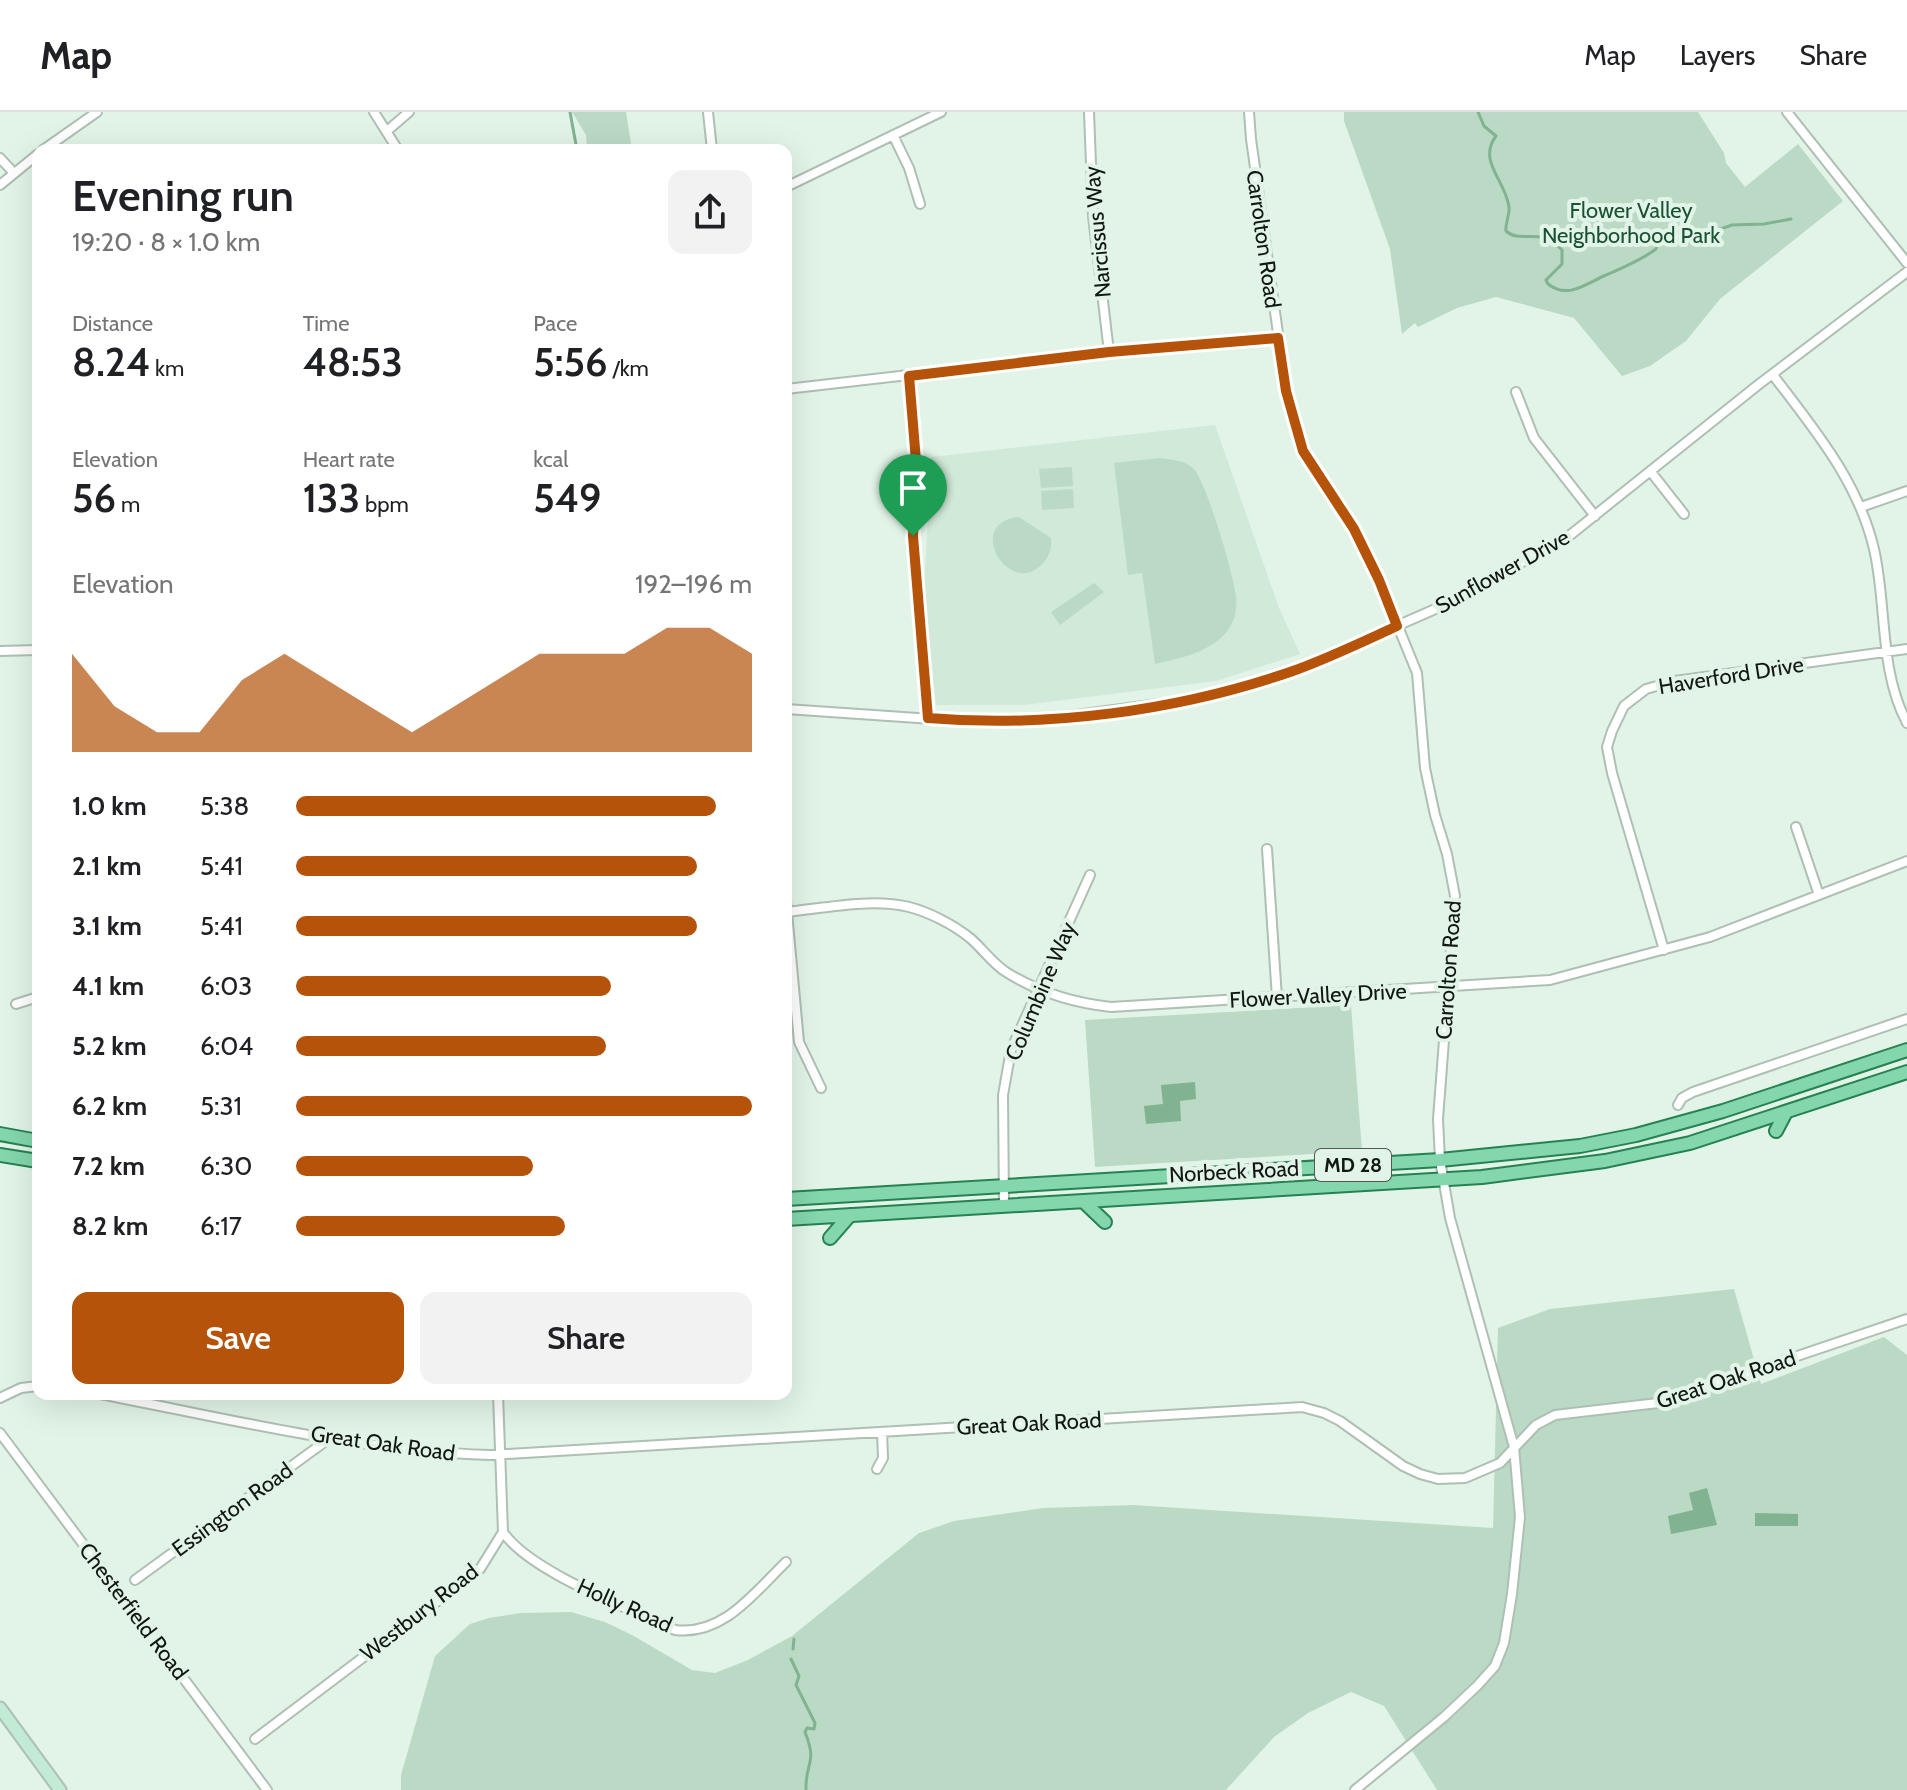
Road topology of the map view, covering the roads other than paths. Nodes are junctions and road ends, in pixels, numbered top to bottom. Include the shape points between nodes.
1 (97, 112) edge
2 (374, 112) edge
3 (409, 112) edge
4 (708, 112) edge
5 (941, 112) edge
6 (1089, 112) edge
7 (1249, 112) edge
8 (1787, 112) edge
9 (387, 131) junction
10 (893, 135) junction
11 (52, 144) edge
12 (395, 144) edge
13 (711, 144) edge
14 (0, 158) edge
15 (32, 158) edge
16 (13, 172) junction
17 (792, 184) edge
18 (0, 185) edge
19 (920, 204) dead end
20 (1907, 263) edge
21 (1907, 272) edge
22 (1278, 338) junction
23 (1109, 352) junction
24 (1773, 375) junction
25 (909, 376) junction
26 (792, 388) edge
27 (1516, 392) dead end
28 (1651, 472) junction
29 (1907, 491) edge
30 (1861, 507) junction
31 (1684, 514) dead end
32 (1595, 516) junction
33 (1397, 626) junction
34 (1907, 649) edge
35 (32, 650) edge
36 (0, 651) edge
37 (1888, 652) junction
38 (792, 709) edge
39 (928, 718) junction
40 (1907, 723) edge
41 (1796, 827) dead end
42 (1267, 849) dead end
43 (1907, 861) edge
44 (1090, 875) dead end
45 (1819, 895) junction
46 (792, 912) edge
47 (1664, 950) junction
48 (792, 966) edge
49 (1446, 987) junction
50 (1038, 988) junction
51 (1277, 998) junction
52 (32, 999) edge
53 (16, 1004) dead end
54 (1907, 1019) edge
55 (1907, 1050) edge
56 (1907, 1072) edge
57 (821, 1088) dead end
58 (1678, 1105) dead end
59 (1786, 1112) junction
60 (1776, 1131) dead end
61 (0, 1134) edge
62 (32, 1140) edge
63 (0, 1155) edge
64 (32, 1160) edge
65 (1440, 1160) junction
66 (1443, 1179) junction
67 (1003, 1184) junction
68 (792, 1199) edge
69 (1083, 1201) junction
70 (1004, 1205) junction
71 (850, 1215) junction
72 (792, 1219) edge
73 (1105, 1222) dead end
74 (830, 1238) dead end
75 (1907, 1319) edge
76 (32, 1387) edge
77 (0, 1398) edge
78 (131, 1400) edge
79 (498, 1400) edge
80 (882, 1432) junction
81 (0, 1433) edge
82 (330, 1438) junction
83 (1514, 1447) junction
84 (500, 1452) junction
85 (877, 1469) dead end
86 (503, 1532) junction
87 (786, 1562) dead end
88 (135, 1580) dead end
89 (0, 1708) edge
90 (255, 1739) dead end
91 (60, 1790) edge
92 (267, 1790) edge
93 (1355, 1790) edge

1 - 11 street
2 - 9 street
3 - 9 street
4 - 13 street
5 - 10 street
6 - 23 street, Narcissus Way via 1093,216
7 - 22 street, Carrolton Road
8 - 20 street
9 - 12 street
10 - 17 street
10 - 19 street
14 - 16 street
15 - 16 street
16 - 18 street
21 - 24 street, Sunflower Drive
22 - 23 street
22 - 33 street, Carrolton Road via 1303,451 1354,529
23 - 25 street
24 - 28 street, Sunflower Drive
24 - 30 street via 1831,451
25 - 26 street
25 - 39 street via 916,461 913,536
27 - 32 street via 1534,438
28 - 31 street
28 - 32 street, Sunflower Drive
29 - 30 street
30 - 37 street via 1874,548
32 - 33 street, Sunflower Drive via 1531,559
33 - 39 street, Sunflower Drive via 1294,671 1196,699 1031,721
33 - 49 street, Carrolton Road via 1417,673 1425,768 1455,896
34 - 37 street, Haverford Drive
35 - 36 street
37 - 40 street via 1895,694
37 - 47 street, Haverford Drive via 1675,681 1646,689 1624,706 1607,747
38 - 39 street, Sunflower Drive
41 - 45 street
42 - 51 street
43 - 45 street, Flower Valley Drive
44 - 50 street, Columbine Way
45 - 47 street, Flower Valley Drive
46 - 50 street, Flower Valley Drive via 865,905 911,908 952,926 1004,971
47 - 49 street, Flower Valley Drive via 1550,980
48 - 57 street via 799,1042
49 - 51 street, Flower Valley Drive
49 - 65 street, Carrolton Road
50 - 51 street, Flower Valley Drive via 1074,1002 1111,1007
50 - 67 street, Columbine Way via 1008,1065
52 - 53 street
54 - 58 street via 1693,1092
55 - 65 main road, Norbeck Road / MD 28 via 1636,1135
56 - 59 main road, Norbeck Road / MD 28
59 - 60 main road
59 - 66 main road, Norbeck Road / MD 28 via 1690,1143 1605,1161
61 - 62 main road
63 - 64 main road
65 - 66 street, Carrolton Road
65 - 67 main road, Norbeck Road / MD 28
66 - 69 main road, Norbeck Road / MD 28
66 - 83 street, Carrolton Road
67 - 68 main road, Norbeck Road / MD 28
67 - 70 street, Columbine Way
69 - 70 main road, Norbeck Road / MD 28
69 - 73 main road
70 - 71 main road, Norbeck Road / MD 28
71 - 72 main road, Norbeck Road / MD 28
71 - 74 main road
75 - 83 street, Great Oak Road via 1658,1403 1555,1415
76 - 77 street
78 - 82 street, Great Oak Road
79 - 84 street
80 - 83 street, Great Oak Road via 1302,1407 1340,1421 1403,1466 1438,1479 1465,1478 1500,1463
80 - 84 street, Great Oak Road
80 - 85 street via 883,1458
81 - 92 street, Chesterfield Road
82 - 84 street, Great Oak Road via 435,1453
82 - 88 street, Essington Road
83 - 93 street, Carrolton Road via 1520,1517 1504,1643 1495,1666 1444,1717
84 - 86 street
86 - 87 street, Holly Road via 520,1552 558,1574 675,1630 691,1632 729,1616
86 - 90 street, Westbury Road via 465,1583
89 - 91 main road

